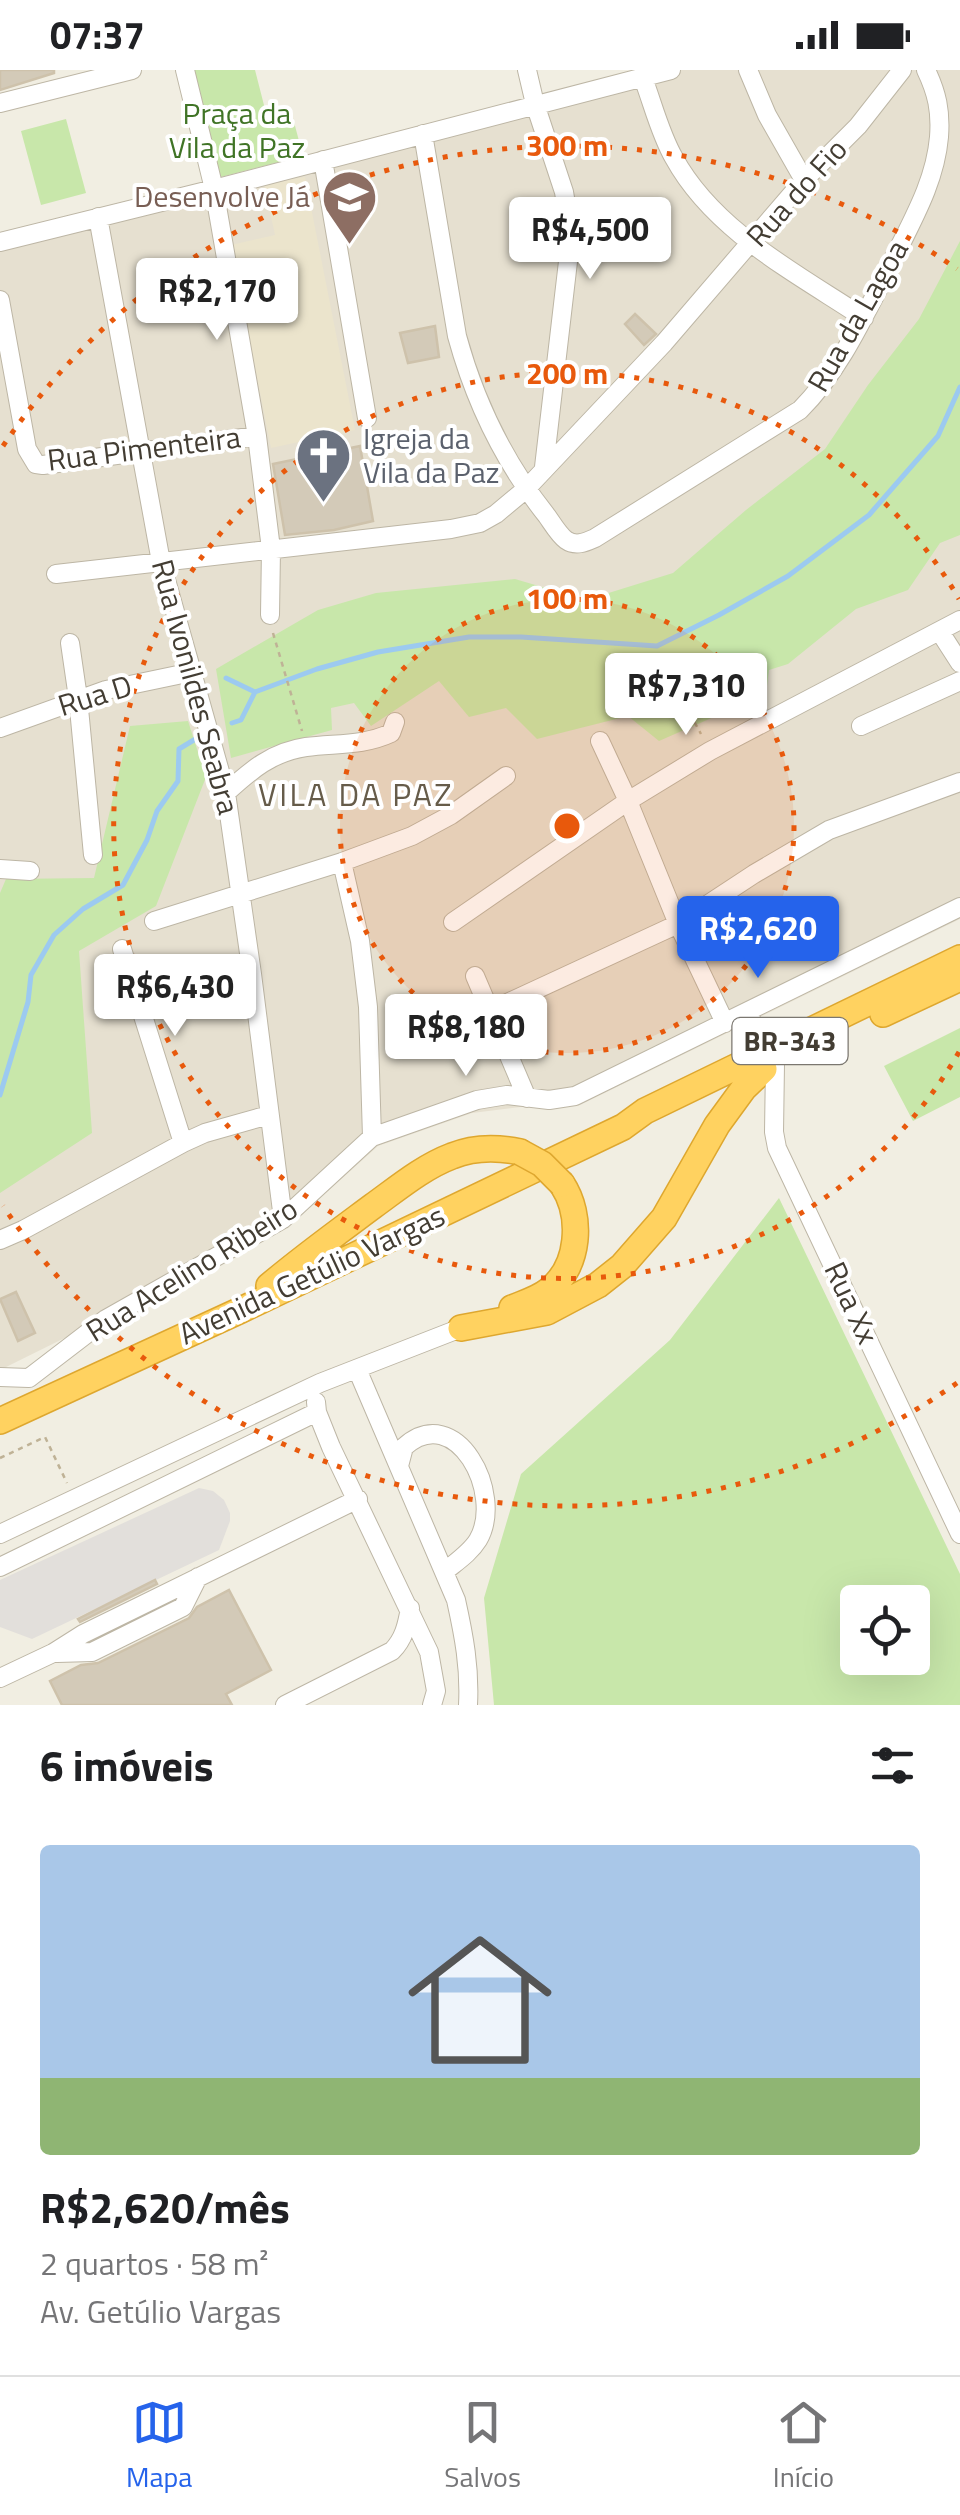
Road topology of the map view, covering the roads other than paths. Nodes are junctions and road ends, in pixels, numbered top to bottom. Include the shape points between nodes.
1 (132, 70) edge
2 (184, 70) edge
3 (527, 70) edge
4 (671, 70) edge
5 (748, 70) edge
6 (902, 70) edge
7 (926, 70) edge
8 (643, 78) junction
9 (0, 103) edge
10 (535, 104) junction
11 (423, 134) junction
12 (323, 160) junction
13 (804, 180) junction
14 (214, 189) junction
15 (98, 217) junction
16 (0, 242) edge
17 (750, 242) junction
18 (0, 300) edge
19 (864, 318) junction
20 (367, 418) dead end
21 (257, 436) junction
22 (142, 451) junction
23 (544, 468) junction
24 (526, 489) junction
25 (271, 549) junction
26 (161, 562) junction
27 (56, 574) dead end
28 (960, 620) edge
29 (272, 623) road end
30 (940, 632) junction
31 (70, 643) dead end
32 (960, 663) edge
33 (192, 672) junction
34 (960, 682) edge
35 (78, 698) junction
36 (395, 722) dead end
37 (861, 726) dead end
38 (0, 728) edge
39 (600, 741) dead end
40 (506, 776) dead end
41 (960, 782) edge
42 (226, 793) junction
43 (628, 801) junction
44 (93, 855) dead end
45 (342, 862) junction
46 (0, 869) edge
47 (30, 871) dead end
48 (241, 895) junction
49 (960, 908) edge
50 (154, 921) dead end
51 (453, 922) dead end
52 (678, 924) junction
53 (122, 949) dead end
54 (475, 976) dead end
55 (958, 979) edge
56 (490, 1011) junction
57 (747, 1012) junction
58 (725, 1023) junction
59 (769, 1062) junction
60 (526, 1098) junction
61 (269, 1115) junction
62 (372, 1137) junction
63 (183, 1143) junction
64 (284, 1220) junction
65 (0, 1240) edge
66 (242, 1310) junction
67 (461, 1328) junction
68 (357, 1369) junction
69 (0, 1377) edge
70 (29, 1378) junction
71 (320, 1383) junction
72 (38, 1402) junction
73 (317, 1412) junction
74 (0, 1421) edge
75 (200, 1440) junction
76 (212, 1462) junction
77 (398, 1466) junction
78 (358, 1499) junction
79 (0, 1534) edge
80 (960, 1534) edge
81 (0, 1567) edge
82 (444, 1572) junction
83 (410, 1608) junction
84 (0, 1678) edge
85 (285, 1705) edge
86 (432, 1705) edge
87 (468, 1705) edge

1 - 9 street
2 - 14 street
3 - 10 street
4 - 8 street
5 - 13 street
6 - 13 street, Rua do Fio
7 - 19 street, Rua da Lagoa via 940,114 931,180
8 - 10 street
8 - 17 street via 672,156 697,194
10 - 11 street
10 - 23 street via 564,192 569,253
11 - 12 street
11 - 24 street via 466,368
12 - 14 street
12 - 20 street
13 - 17 street, Rua do Fio
14 - 15 street
14 - 21 street
15 - 16 street
15 - 22 street, Rua Ivonildes Seabra
17 - 19 street
17 - 23 street, Rua do Fio
18 - 22 street, Rua Pimenteira via 32,460 43,465
19 - 24 street, Rua da Lagoa via 800,410 596,538 566,541
21 - 22 street, Rua Pimenteira
21 - 25 street
22 - 26 street, Rua Ivonildes Seabra
23 - 24 street, Rua do Fio
24 - 25 street, Rua do Fio via 480,523
25 - 26 street, Rua do Fio
25 - 29 street
26 - 27 street, Rua do Fio
26 - 33 street, Rua Ivonildes Seabra
28 - 30 street
30 - 32 street
30 - 43 street via 710,750
31 - 35 street
33 - 35 street, Rua D
33 - 42 street, Rua Ivonildes Seabra
34 - 37 street
35 - 38 street, Rua D
35 - 44 street
36 - 42 street via 390,733 374,740 275,756
39 - 43 street
40 - 45 street via 412,836
41 - 52 street via 829,830
42 - 48 street, Rua Ivonildes Seabra
43 - 51 street
43 - 52 street
45 - 48 street
45 - 62 street via 368,1007
46 - 47 street
48 - 50 street
48 - 61 street, Rua Ivonildes Seabra
49 - 57 street
52 - 56 street
52 - 58 street
53 - 63 street
54 - 56 street
55 - 59 highway, Avenida Getúlio Vargas / BR-343
56 - 60 street
57 - 58 street
57 - 59 street
58 - 60 street via 575,1096
59 - 66 highway, Avenida Getúlio Vargas / BR-343
59 - 67 highway via 717,1125 664,1218 622,1266 547,1312
59 - 80 street, Rua Xx via 777,1148
60 - 62 street via 477,1100
61 - 63 street
61 - 64 street, Rua Ivonildes Seabra
62 - 64 street, Rua Acelino Ribeiro
63 - 65 street
64 - 70 street, Rua Acelino Ribeiro via 106,1319
66 - 67 highway, bridge via 416,1176 481,1148 520,1152 542,1164 570,1196 576,1217 572,1254 544,1294
66 - 72 highway, Avenida Getúlio Vargas / BR-343
67 - 68 street
68 - 71 street
68 - 77 street
69 - 70 street
70 - 72 street
71 - 73 street
71 - 75 street
72 - 74 highway, Avenida Getúlio Vargas / BR-343
73 - 76 street
73 - 78 street
75 - 76 street
75 - 79 street
76 - 81 street
77 - 82 street
77 - 82 street via 404,1447 433,1434 454,1442 477,1468 486,1506 481,1534
78 - 83 street
78 - 84 street
82 - 87 street via 465,1638
83 - 85 street via 392,1651
83 - 86 street via 434,1672

